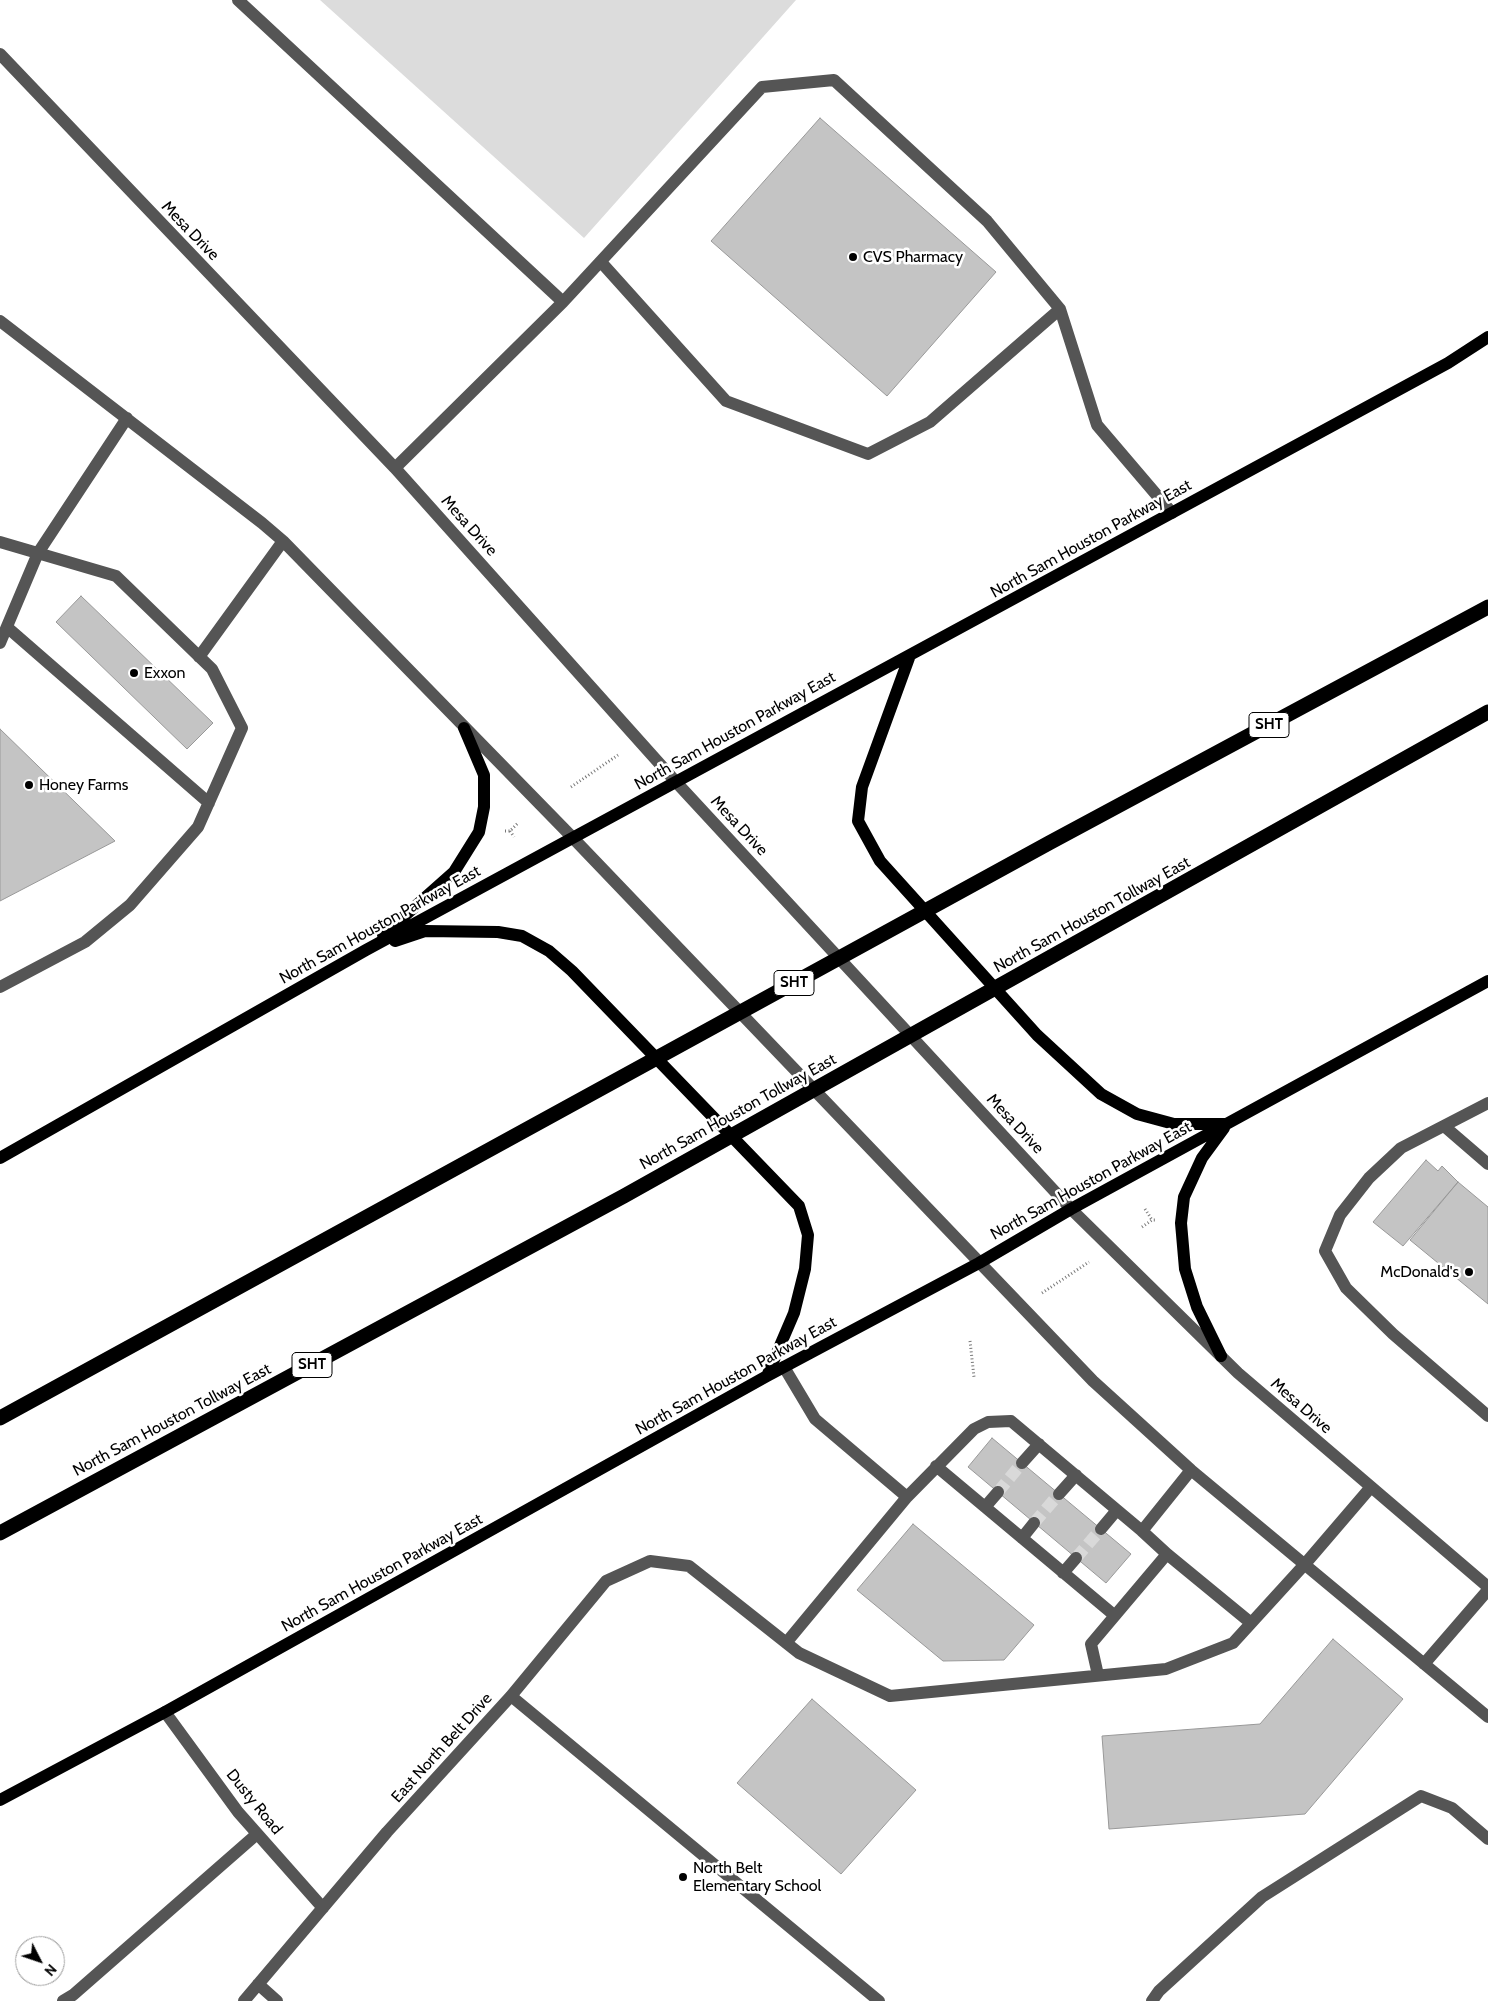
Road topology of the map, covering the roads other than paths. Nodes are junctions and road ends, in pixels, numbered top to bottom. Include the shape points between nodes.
1 (238, 0) edge
2 (0, 54) edge
3 (601, 262) junction
4 (563, 302) junction
5 (1060, 309) junction
6 (0, 321) edge
7 (1488, 337) edge
8 (127, 418) junction
9 (395, 468) junction
10 (1172, 513) junction
11 (0, 542) edge
12 (283, 542) junction
13 (38, 553) junction
14 (1488, 607) edge
15 (8, 628) junction
16 (0, 643) edge
17 (199, 657) junction
18 (909, 658) junction
19 (1488, 712) edge
20 (464, 728) junction
21 (676, 782) junction
22 (209, 803) junction
23 (572, 838) junction
24 (366, 950) junction
25 (1488, 980) edge
26 (0, 987) edge
27 (1488, 1103) edge
28 (1227, 1124) junction
29 (1444, 1126) junction
30 (0, 1158) edge
31 (1488, 1164) edge
32 (1071, 1209) junction
33 (979, 1263) junction
34 (1221, 1356) junction
35 (784, 1367) junction
36 (767, 1376) junction
37 (1488, 1416) edge
38 (0, 1418) edge
39 (1039, 1444) junction
40 (1022, 1463) tunnel mouth
41 (936, 1466) junction
42 (1191, 1470) junction
43 (1076, 1475) junction
44 (1371, 1487) junction
45 (998, 1492) tunnel mouth
46 (1059, 1494) tunnel mouth
47 (907, 1497) junction
48 (985, 1507) junction
49 (1117, 1510) junction
50 (1034, 1523) tunnel mouth
51 (1101, 1530) tunnel mouth
52 (1142, 1531) junction
53 (0, 1533) edge
54 (1022, 1538) junction
55 (1167, 1554) junction
56 (1076, 1558) tunnel mouth
57 (1305, 1564) junction
58 (1063, 1573) junction
59 (1488, 1588) edge
60 (1114, 1615) junction
61 (1251, 1623) junction
62 (786, 1643) junction
63 (1424, 1664) junction
64 (1098, 1675) junction
65 (512, 1696) junction
66 (165, 1712) junction
67 (1488, 1717) edge
68 (0, 1800) edge
69 (257, 1834) junction
70 (1488, 1839) edge
71 (322, 1908) junction
72 (258, 1984) junction
73 (875, 2000) edge
74 (63, 2001) edge
75 (244, 2001) edge
76 (277, 2001) edge
77 (1152, 2001) edge

1 - 4 street
2 - 9 street, Mesa Drive
3 - 4 street
3 - 5 street via 726,401 868,454 930,422
3 - 5 street via 762,87 834,80 986,221
4 - 9 street
5 - 10 street via 1097,425
6 - 8 street
7 - 10 main road, North Sam Houston Parkway East via 1448,363
8 - 12 street
8 - 13 street
9 - 21 street, Mesa Drive
10 - 18 main road, North Sam Houston Parkway East
11 - 13 street
12 - 17 street
12 - 20 street
13 - 15 street
13 - 17 street via 116,576
14 - 38 highway, SHT via 1049,843
15 - 16 street
15 - 22 street
17 - 22 street via 212,669 242,728
18 - 21 main road, North Sam Houston Parkway East
18 - 28 main road via 862,787 858,821 880,860 1037,1034 1101,1094 1137,1114 1174,1124
19 - 53 highway, North Sam Houston Tollway East / SHT via 624,1196
20 - 23 street
20 - 24 main road via 484,775 484,807 479,832 454,872
21 - 23 main road, North Sam Houston Parkway East
21 - 32 street, Mesa Drive
22 - 26 street via 198,827 130,905 85,942
23 - 24 main road, North Sam Houston Parkway East
23 - 33 street
24 - 30 main road, North Sam Houston Parkway East
24 - 36 main road via 425,931 498,932 522,936 549,951 774,1179 798,1206 808,1234 805,1269 794,1313
25 - 28 main road, North Sam Houston Parkway East
27 - 29 street
28 - 32 main road, North Sam Houston Parkway East
28 - 34 main road via 1202,1158 1184,1197 1181,1223 1185,1269 1197,1307
29 - 31 street
29 - 37 street via 1401,1148 1368,1178 1340,1215 1325,1251 1346,1288 1393,1334
32 - 33 main road, North Sam Houston Parkway East
32 - 34 street, Mesa Drive
33 - 35 main road, North Sam Houston Parkway East
33 - 42 street via 1093,1381
34 - 44 street, Mesa Drive
35 - 36 main road, North Sam Houston Parkway East
35 - 47 street via 815,1419
36 - 66 main road, North Sam Houston Parkway East
39 - 40 street
39 - 41 street via 1011,1421 988,1422 974,1429
39 - 43 street
41 - 47 street
41 - 48 street
42 - 52 street
42 - 57 street
43 - 46 street
43 - 49 street
44 - 57 street
44 - 59 street, Mesa Drive
45 - 48 street
47 - 62 street
48 - 54 street
49 - 51 street
49 - 52 street
50 - 54 street
52 - 55 street
54 - 58 street
55 - 60 street
55 - 61 street
56 - 58 street
57 - 61 street
57 - 63 street
58 - 60 street
59 - 63 street
60 - 64 street via 1091,1644
61 - 64 street via 1233,1643 1166,1669
62 - 64 street via 799,1653 890,1696
62 - 65 street, East North Belt Drive via 689,1566 650,1561 606,1581
63 - 67 street
65 - 71 street, East North Belt Drive
65 - 73 street
66 - 68 main road, North Sam Houston Parkway East
66 - 69 street, Dusty Road
69 - 71 street, Dusty Road
69 - 74 street
70 - 77 street via 1452,1808 1421,1796 1262,1897
71 - 72 street, East North Belt Drive
72 - 75 street, East North Belt Drive
72 - 76 street

